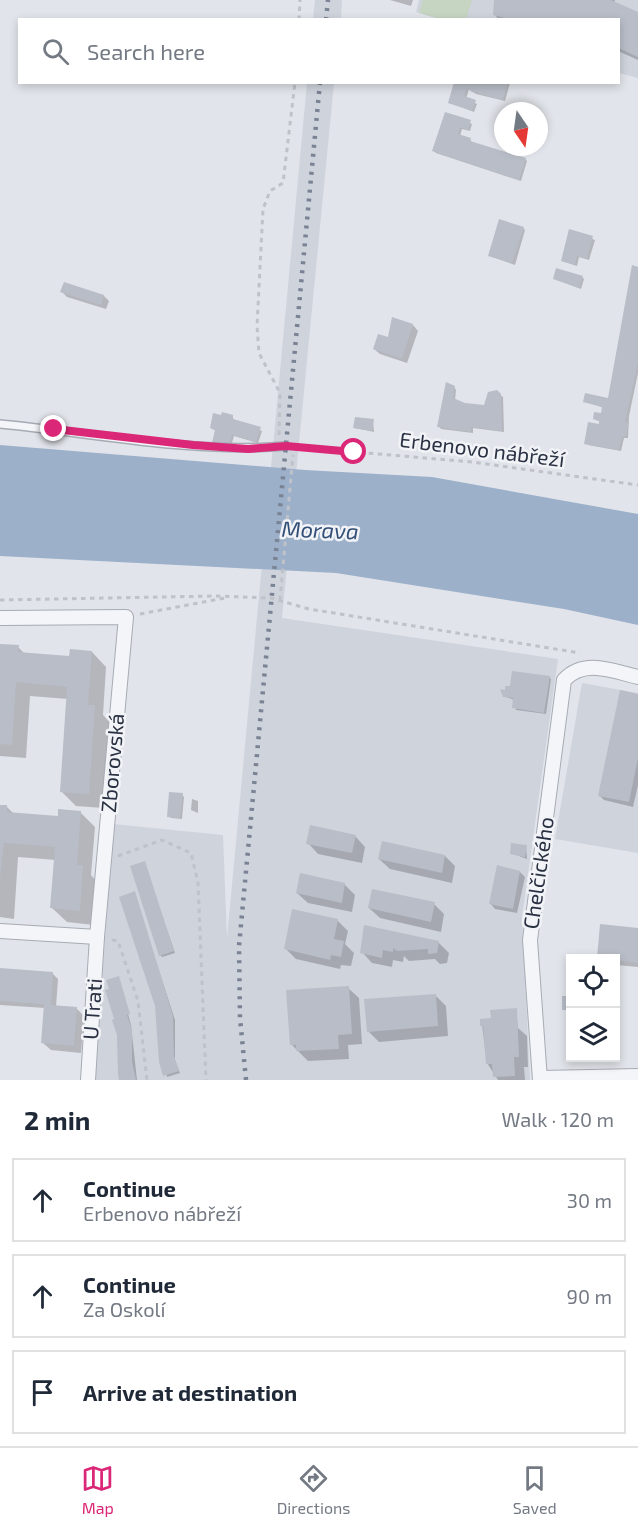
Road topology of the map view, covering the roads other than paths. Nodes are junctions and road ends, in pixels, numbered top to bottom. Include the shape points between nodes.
1 (0, 424) edge
2 (282, 446) road end
3 (0, 618) edge
4 (638, 677) edge
5 (0, 931) edge
6 (97, 937) junction
7 (638, 1076) edge
8 (540, 1079) edge
9 (88, 1080) edge

1 - 2 lane via 204,446
3 - 6 street, Zborovská via 126,617
4 - 8 street, Chelčického via 598,668 573,670 564,680 530,940
5 - 6 street
6 - 9 street, U Trati
7 - 8 street

